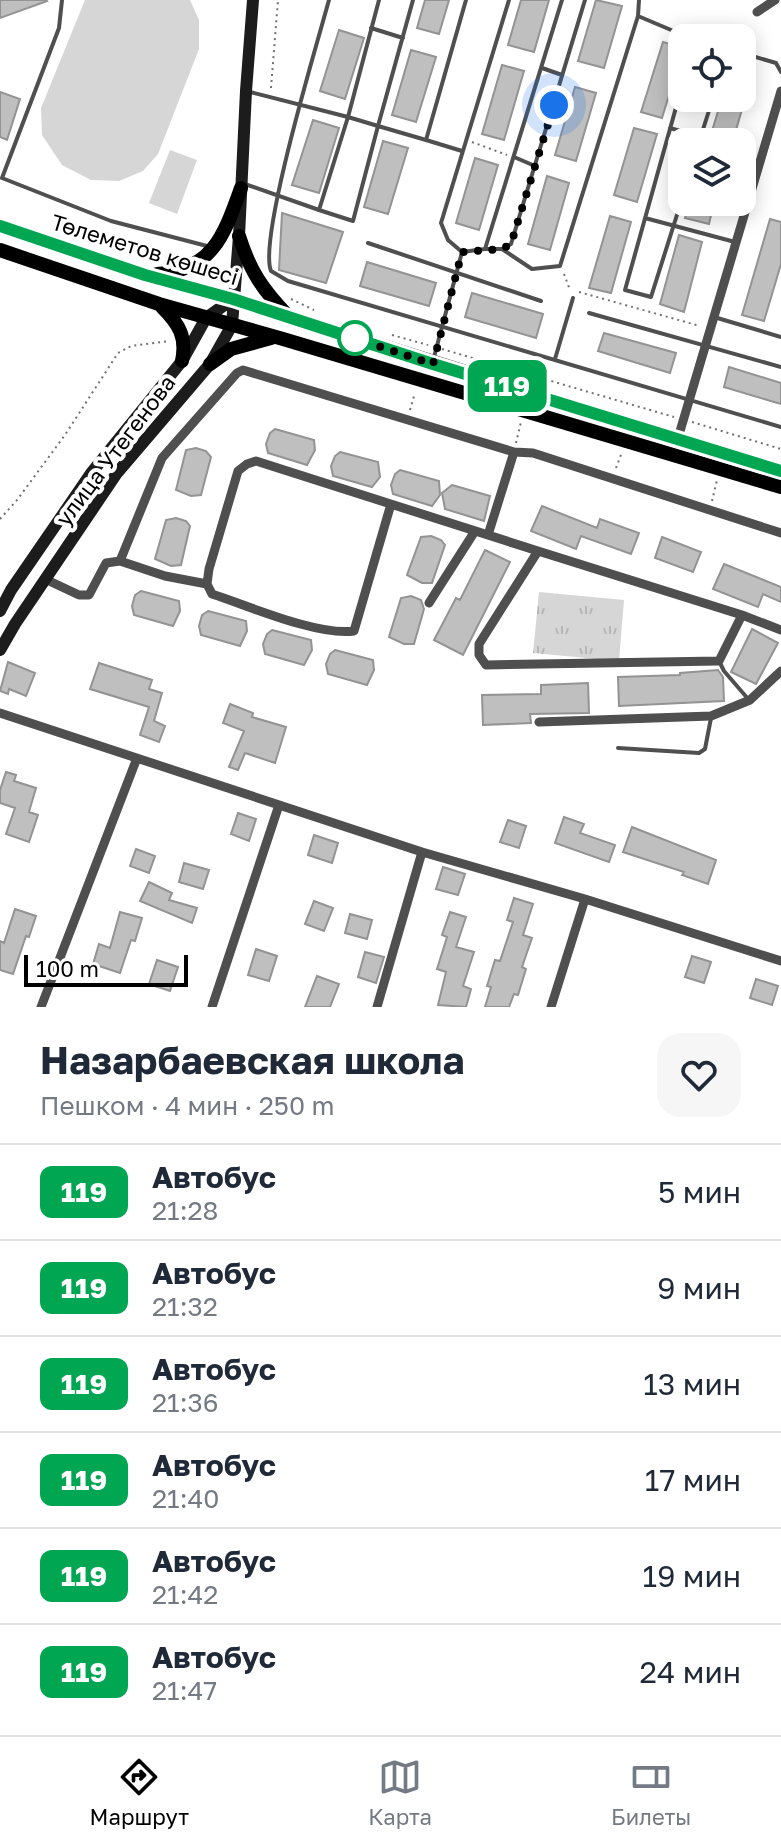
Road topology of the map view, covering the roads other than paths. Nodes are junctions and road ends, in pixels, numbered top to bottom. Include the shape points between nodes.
1 (62, 0) edge
2 (253, 0) edge
3 (329, 0) edge
4 (379, 0) edge
5 (413, 0) edge
6 (466, 0) edge
7 (509, 0) edge
8 (562, 0) edge
9 (585, 0) edge
10 (639, 0) edge
11 (775, 0) edge
12 (757, 12) dead end
13 (638, 16) junction
14 (371, 28) junction
15 (668, 29) edge
16 (403, 38) junction
17 (756, 57) edge
18 (542, 68) junction
19 (781, 72) edge
20 (563, 75) junction
21 (246, 91) junction
22 (781, 91) edge
23 (300, 105) junction
24 (675, 112) edge
25 (348, 117) junction
26 (378, 126) junction
27 (670, 128) edge
28 (668, 135) edge
29 (426, 140) junction
30 (463, 151) junction
31 (514, 157) junction
32 (535, 166) junction
33 (1, 178) edge
34 (241, 185) junction
35 (279, 195) junction
36 (319, 210) junction
37 (677, 216) edge
38 (645, 218) junction
39 (674, 225) junction
40 (0, 226) edge
41 (239, 236) junction
42 (735, 242) junction
43 (368, 243) dead end
44 (215, 248) junction
45 (485, 249) junction
46 (502, 249) junction
47 (0, 250) edge
48 (462, 252) junction
49 (456, 273) junction
50 (145, 275) junction
51 (573, 298) road end
52 (233, 299) junction
53 (541, 301) dead end
54 (159, 304) junction
55 (589, 313) dead end
56 (289, 317) junction
57 (713, 317) junction
58 (206, 318) junction
59 (232, 325) junction
60 (443, 325) junction
61 (781, 336) edge
62 (283, 339) junction
63 (706, 344) junction
64 (555, 359) junction
65 (182, 361) junction
66 (210, 364) junction
67 (433, 364) junction
68 (781, 367) edge
69 (689, 399) junction
70 (781, 427) edge
71 (678, 438) junction
72 (514, 452) junction
73 (781, 471) edge
74 (781, 487) edge
75 (391, 504) junction
76 (475, 531) junction
77 (781, 533) edge
78 (488, 535) junction
79 (538, 551) junction
80 (120, 561) junction
81 (45, 579) junction
82 (207, 584) junction
83 (429, 603) dead end
84 (0, 611) edge
85 (742, 615) junction
86 (781, 630) edge
87 (0, 650) edge
88 (719, 661) junction
89 (781, 671) edge
90 (750, 700) junction
91 (0, 713) edge
92 (711, 716) junction
93 (539, 722) dead end
94 (618, 748) dead end
95 (137, 758) junction
96 (279, 805) junction
97 (422, 852) junction
98 (585, 899) junction
99 (781, 961) edge
100 (41, 1007) edge
101 (212, 1007) edge
102 (377, 1007) edge
103 (551, 1007) edge

1 - 33 lane via 59,28
2 - 21 main road, улица Утегенова
3 - 23 lane
4 - 14 lane
5 - 16 lane
6 - 29 lane
7 - 30 lane
8 - 18 lane
9 - 20 lane
10 - 13 lane
11 - 12 street
13 - 15 lane
13 - 46 lane via 560,266 532,269
14 - 16 lane
14 - 25 lane
16 - 26 lane
17 - 19 lane via 776,63
18 - 20 lane
18 - 31 lane
20 - 32 lane
21 - 23 lane
21 - 34 main road, улица Утегенова
22 - 42 street
23 - 25 lane
23 - 35 lane
24 - 27 lane
25 - 26 lane
25 - 36 lane
26 - 29 lane
26 - 36 lane via 353,221
28 - 38 lane
29 - 30 lane
30 - 48 lane via 441,223 448,240
31 - 32 lane
31 - 45 lane
32 - 46 lane via 511,244
33 - 44 lane via 111,221
34 - 35 lane
34 - 41 main road, улица Утегенова
34 - 44 main road
35 - 36 lane
35 - 60 lane via 268,255 271,271 288,281
37 - 39 lane
38 - 39 lane
38 - 39 lane via 625,290 651,297
39 - 42 lane
40 - 50 main road, Төлеметов көшесі
41 - 52 main road, улица Утегенова
41 - 56 main road via 263,290
42 - 57 street
43 - 49 lane
44 - 50 main road via 174,273
45 - 46 lane
45 - 48 lane
47 - 54 main road, Төлеметов көшесі
48 - 49 lane
49 - 53 lane
49 - 60 lane
50 - 52 main road, Төлеметов көшесі
51 - 64 lane
52 - 56 main road, Төлеметов көшесі
52 - 58 main road
52 - 59 main road, улица Утегенова
54 - 58 main road, Төлеметов көшесі
54 - 65 main road via 178,323 184,339
55 - 63 lane
56 - 67 main road, Төлеметов көшесі
57 - 61 lane
57 - 63 street
58 - 59 main road, Төлеметов көшесі
58 - 65 main road
59 - 62 main road, Төлеметов көшесі
59 - 66 main road, улица Утегенова
60 - 64 lane
60 - 67 lane
62 - 66 main road via 250,342
62 - 74 main road, Төлеметов көшесі
63 - 68 lane
63 - 69 street
64 - 69 lane
65 - 84 main road via 92,472
66 - 81 main road, улица Утегенова via 117,473
67 - 71 main road, Төлеметов көшесі
69 - 70 lane
69 - 71 street
71 - 73 main road, Төлеметов көшесі
72 - 77 street via 533,453
72 - 78 street
72 - 80 street via 243,370 162,458
75 - 76 street
75 - 82 street via 261,461 247,464 238,471
75 - 82 street via 354,631 340,633 212,594
76 - 78 street
76 - 83 street
78 - 79 street
79 - 85 street
79 - 88 street via 479,644 486,665
80 - 81 street via 106,563 89,595
80 - 82 street
81 - 87 main road, улица Утегенова
85 - 86 street
85 - 88 street
88 - 90 lane
89 - 90 street
90 - 92 street
91 - 95 street
92 - 93 street
92 - 94 lane via 705,749 699,753
95 - 96 street
95 - 100 street
96 - 97 street
96 - 101 street
97 - 98 street
97 - 102 street
98 - 99 street
98 - 103 street

